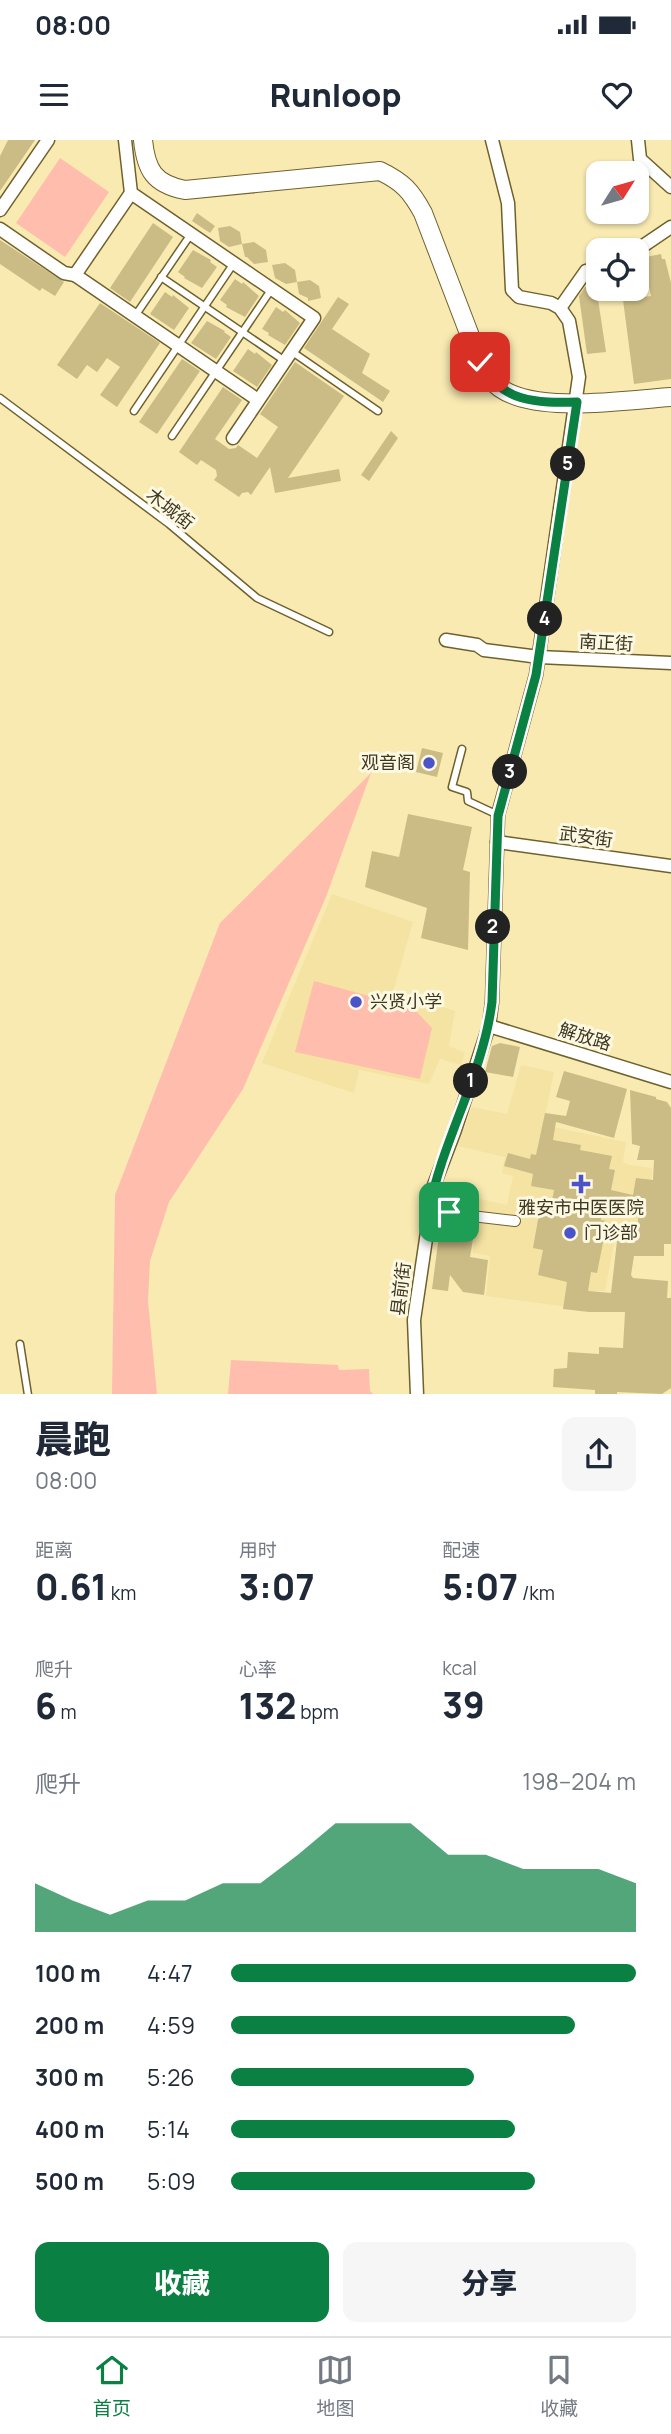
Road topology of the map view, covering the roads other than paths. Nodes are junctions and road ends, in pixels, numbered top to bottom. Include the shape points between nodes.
1 (48, 140) edge
2 (125, 140) edge
3 (143, 140) edge
4 (492, 140) edge
5 (638, 140) edge
6 (671, 187) edge
7 (131, 193) junction
8 (0, 210) edge
9 (671, 227) edge
10 (0, 229) edge
11 (191, 234) junction
12 (649, 242) edge
13 (234, 263) junction
14 (586, 271) edge
15 (75, 275) junction
16 (162, 277) junction
17 (272, 289) junction
18 (205, 306) junction
19 (560, 308) junction
20 (135, 316) junction
21 (242, 332) junction
22 (178, 345) junction
23 (288, 356) junction
24 (216, 371) junction
25 (671, 397) edge
26 (0, 398) edge
27 (258, 400) junction
28 (577, 402) junction
29 (134, 411) dead end
30 (378, 411) dead end
31 (172, 436) dead end
32 (233, 438) dead end
33 (329, 632) dead end
34 (446, 640) dead end
35 (539, 657) junction
36 (671, 663) edge
37 (462, 748) dead end
38 (498, 816) junction
39 (497, 842) junction
40 (671, 866) edge
41 (489, 1026) junction
42 (671, 1082) edge
43 (429, 1211) junction
44 (515, 1222) dead end
45 (20, 1344) dead end
46 (28, 1394) edge
47 (417, 1394) edge

1 - 8 street
2 - 7 street
3 - 28 main road via 148,163 159,180 185,190 380,171 398,179 415,197 433,235 488,377 517,396 544,403
4 - 19 street via 508,203 512,290
5 - 6 street via 640,159
7 - 11 street
7 - 15 street
9 - 12 street
10 - 15 street via 64,273
11 - 13 street
11 - 16 lane
13 - 17 street
13 - 18 lane
14 - 19 street
15 - 20 street
16 - 18 lane
16 - 20 lane
17 - 21 lane
17 - 23 street via 314,318
18 - 21 lane
18 - 22 lane
19 - 28 street, 县前街 via 569,321 579,377
20 - 22 street
21 - 23 lane
21 - 24 lane
22 - 24 street
22 - 29 lane
23 - 27 street
23 - 30 lane
24 - 27 street
24 - 31 lane
25 - 28 main road
26 - 33 lane, 木城街 via 169,524 257,598
27 - 32 street
28 - 35 street, 县前街
34 - 35 street, 南正街
35 - 36 street, 南正街
35 - 38 street, 县前街
37 - 38 lane via 452,787 467,792 468,801
38 - 39 street, 县前街
39 - 40 street, 武安街
39 - 41 street, 县前街
41 - 42 street, 解放路
41 - 43 street, 县前街
43 - 44 street
43 - 47 street, 县前街 via 414,1320
45 - 46 lane

